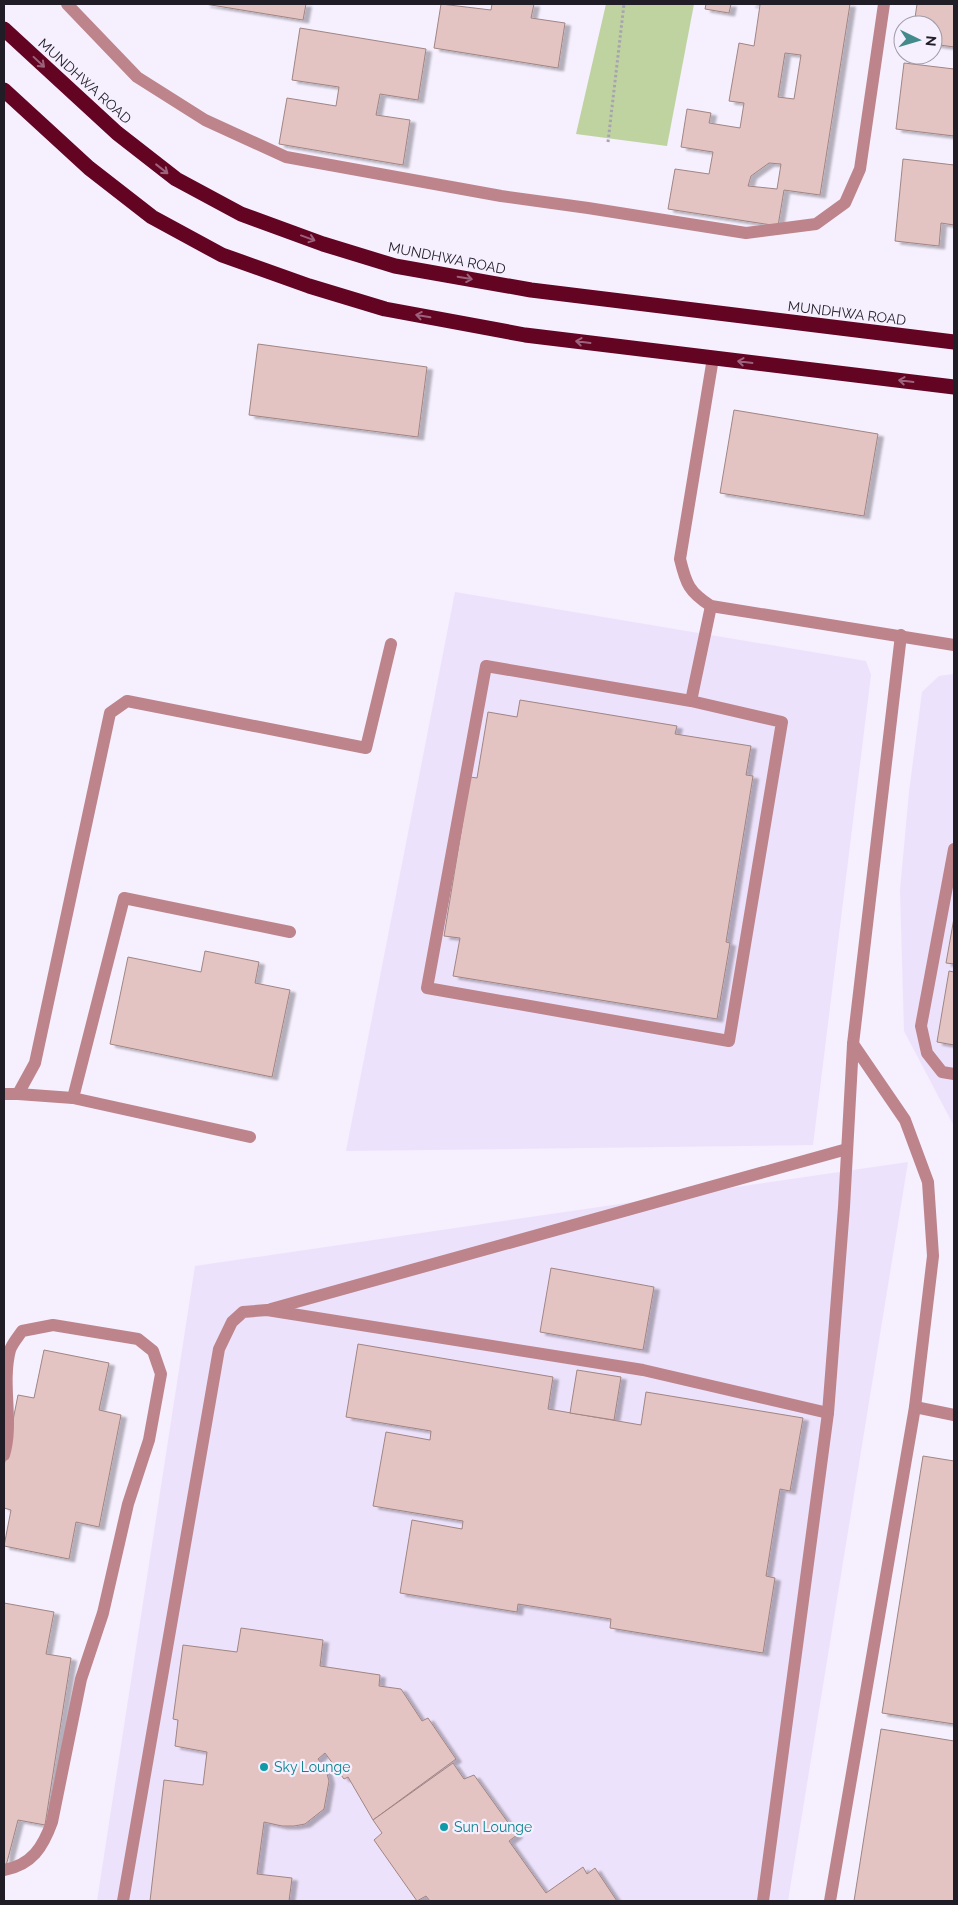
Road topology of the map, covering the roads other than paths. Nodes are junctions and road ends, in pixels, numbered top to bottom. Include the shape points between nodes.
1 (67, 4) edge
2 (884, 4) edge
3 (4, 29) edge
4 (4, 90) edge
5 (954, 342) edge
6 (713, 358) junction
7 (954, 387) edge
8 (711, 606) junction
9 (901, 635) junction
10 (392, 644) dead end
11 (954, 645) edge
12 (691, 701) junction
13 (954, 849) edge
14 (290, 932) dead end
15 (853, 1044) junction
16 (954, 1074) edge
17 (4, 1094) edge
18 (18, 1094) junction
19 (73, 1098) junction
20 (250, 1137) dead end
21 (847, 1149) junction
22 (267, 1310) junction
23 (915, 1407) junction
24 (828, 1413) junction
25 (954, 1415) edge
26 (4, 1455) edge
27 (4, 1870) edge
28 (123, 1901) edge
29 (763, 1901) edge
30 (830, 1901) edge

1 - 2 street via 137,77 205,120 286,157 501,196 746,234 816,224 845,203 860,169
3 -> 5 highway, MUNDHWA ROAD via 117,133 176,179 241,214 323,244 395,266 531,290
6 -> 4 highway via 524,335 384,309 222,255 152,217 89,168
7 -> 6 highway
6 - 8 street via 680,559 685,581 694,595
8 - 9 street
8 - 12 street
9 - 11 street
9 - 15 street
10 - 18 street via 366,748 127,701 110,713 35,1064
12 - 12 street via 486,666 427,988 729,1042 782,722
13 - 16 street via 921,1026 927,1052 942,1072
14 - 19 street via 124,898
15 - 21 street
15 - 23 street via 905,1120 928,1182 933,1256
17 - 18 street
18 - 19 street
19 - 20 street
21 - 22 street
21 - 24 street
22 - 24 street via 643,1370
22 - 28 street via 243,1312 232,1322 219,1349
23 - 25 street
23 - 30 street
24 - 29 street
26 - 27 street via 8,1443 6,1379 10,1349 22,1331 54,1325 138,1339 153,1351 161,1374 149,1440 128,1504 103,1613 81,1679 52,1822 44,1843 30,1860 18,1868

